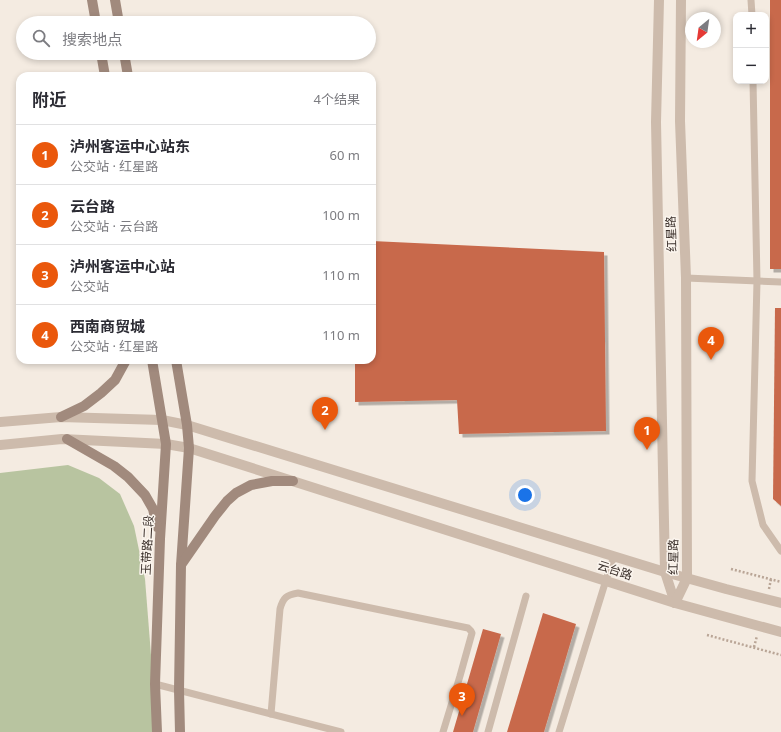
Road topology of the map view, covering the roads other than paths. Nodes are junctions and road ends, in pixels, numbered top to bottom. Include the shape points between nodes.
1 (92, 0) edge
2 (115, 0) edge
3 (658, 0) edge
4 (681, 0) edge
5 (751, 0) edge
6 (752, 12) edge
7 (95, 16) edge
8 (118, 16) edge
9 (102, 60) edge
10 (125, 60) edge
11 (104, 72) edge
12 (127, 72) edge
13 (753, 84) edge
14 (686, 278) junction
15 (757, 281) junction
16 (781, 282) edge
17 (124, 364) edge
18 (153, 364) edge
19 (177, 364) edge
20 (61, 417) junction
21 (162, 420) junction
22 (0, 422) edge
23 (187, 424) junction
24 (67, 439) junction
25 (166, 444) junction
26 (0, 445) edge
27 (189, 448) junction
28 (293, 481) junction
29 (160, 539) junction
30 (781, 551) edge
31 (614, 556) junction
32 (181, 565) junction
33 (665, 572) junction
34 (687, 578) junction
35 (606, 580) junction
36 (526, 596) dead end
37 (675, 603) junction
38 (781, 603) edge
39 (781, 632) edge
40 (155, 684) junction
41 (179, 690) junction
42 (271, 714) junction
43 (157, 732) edge
44 (180, 732) edge
45 (341, 732) edge
46 (443, 732) edge
47 (488, 732) edge
48 (559, 732) edge

1 - 7 main road
2 - 8 main road
3 - 33 street, 红星路 via 656,122
4 - 14 street, 红星路 via 680,121
5 - 6 lane
9 - 11 main road
10 - 12 main road
13 - 15 lane
14 - 15 lane
14 - 34 street, 红星路
15 - 16 lane
15 - 30 lane via 752,481 763,525
17 - 20 main road via 115,380 101,393 84,406
18 - 21 main road, 玉带路二段
19 - 23 main road
20 - 21 street, 云台路
20 - 22 street, 云台路
21 - 23 street, 云台路
21 - 25 main road, 玉带路二段
23 - 27 main road
23 - 31 street, 云台路
24 - 25 street, 云台路
24 - 26 street, 云台路
24 - 29 main road via 114,466 145,495 153,509
25 - 27 street, 云台路
25 - 29 main road, 玉带路二段
27 - 28 street, 云台路
27 - 32 main road
28 - 32 main road via 251,485 236,492 215,516
28 - 35 street, 云台路
29 - 40 main road, 玉带路二段
31 - 33 street, 云台路
31 - 35 lane
32 - 41 main road
33 - 34 street, 云台路
33 - 37 street, 红星路
34 - 37 street, 红星路
34 - 38 street, 云台路
35 - 37 street, 云台路
35 - 48 lane
36 - 47 lane
37 - 39 street, 云台路
40 - 41 lane
40 - 43 main road, 玉带路二段
41 - 42 lane
41 - 44 main road
42 - 45 lane
42 - 46 lane via 280,609 286,597 298,593 472,630

